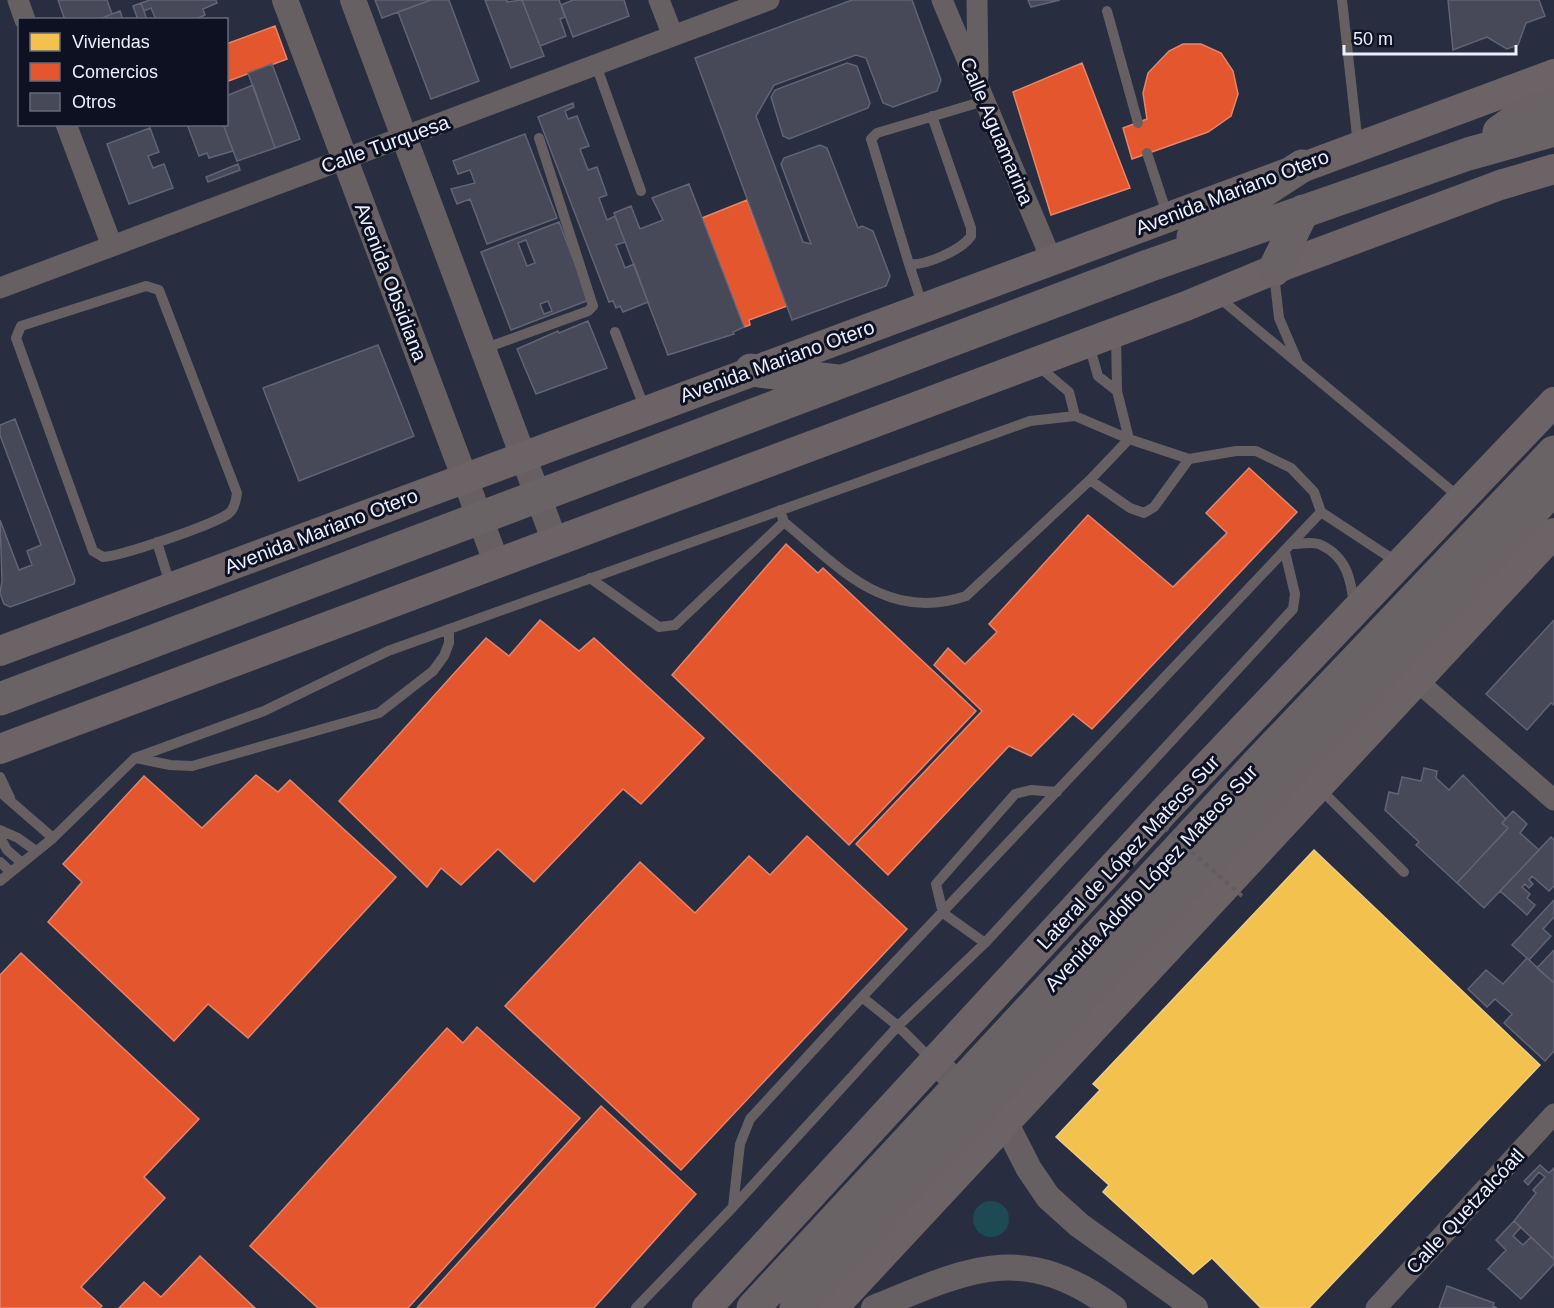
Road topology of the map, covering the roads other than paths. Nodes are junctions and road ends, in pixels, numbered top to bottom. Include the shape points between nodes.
1 (18, 0) edge
2 (285, 0) edge
3 (353, 0) edge
4 (659, 0) edge
5 (769, 0) edge
6 (942, 0) edge
7 (977, 0) edge
8 (1342, 0) edge
9 (1107, 11) dead end
10 (25, 18) edge
11 (673, 36) junction
12 (596, 65) junction
13 (1554, 74) edge
14 (981, 94) junction
15 (1554, 104) edge
16 (932, 116) junction
17 (1138, 123) dead end
18 (67, 126) edge
19 (1554, 130) edge
20 (404, 137) junction
21 (539, 138) dead end
22 (1554, 141) edge
23 (1358, 145) junction
24 (1147, 153) dead end
25 (1468, 154) junction
26 (345, 159) junction
27 (1302, 166) junction
28 (1554, 169) edge
29 (1500, 185) junction
30 (641, 190) dead end
31 (1303, 211) junction
32 (1168, 217) junction
33 (112, 246) junction
34 (1052, 261) junction
35 (909, 264) junction
36 (1148, 266) junction
37 (1274, 270) junction
38 (0, 288) edge
39 (1215, 294) junction
40 (923, 308) junction
41 (615, 332) dead end
42 (1116, 332) junction
43 (1088, 343) junction
44 (483, 349) junction
45 (1034, 363) junction
46 (1298, 363) junction
47 (751, 370) junction
48 (843, 382) junction
49 (1117, 391) junction
50 (1554, 402) edge
51 (645, 410) junction
52 (1075, 416) junction
53 (1129, 439) junction
54 (1554, 453) edge
55 (522, 455) junction
56 (1189, 459) junction
57 (465, 477) junction
58 (1090, 480) junction
59 (1554, 488) edge
60 (538, 498) junction
61 (1462, 499) junction
62 (780, 510) junction
63 (1321, 512) junction
64 (481, 519) junction
65 (784, 522) junction
66 (1554, 533) edge
67 (157, 542) junction
68 (555, 542) junction
69 (1289, 548) junction
70 (497, 564) junction
71 (1400, 564) junction
72 (590, 578) junction
73 (171, 588) junction
74 (1355, 611) junction
75 (449, 629) junction
76 (0, 651) edge
77 (1417, 681) junction
78 (0, 699) edge
79 (0, 749) edge
80 (135, 758) junction
81 (0, 777) edge
82 (1318, 787) junction
83 (1057, 792) junction
84 (5, 795) edge
85 (1554, 800) edge
86 (0, 830) edge
87 (0, 837) edge
88 (54, 838) junction
89 (36, 851) junction
90 (0, 862) edge
91 (22, 863) junction
92 (11, 872) junction
93 (1404, 872) dead end
94 (0, 881) edge
95 (943, 913) junction
96 (985, 943) junction
97 (862, 997) junction
98 (898, 1026) junction
99 (934, 1062) junction
100 (982, 1105) junction
101 (1554, 1114) edge
102 (733, 1207) junction
103 (636, 1308) edge
104 (706, 1308) edge
105 (753, 1308) edge
106 (796, 1308) edge
107 (833, 1308) edge
108 (874, 1308) edge
109 (1114, 1308) edge
110 (1195, 1308) edge
111 (1376, 1308) edge

1 - 10 street
2 - 26 street, Avenida Obsidiana
3 - 20 street
4 - 11 street
5 - 11 street, Calle Turquesa
6 - 14 street, Calle Aguamarina
7 - 14 street
8 - 23 lane
9 - 17 lane
11 - 12 street, Calle Turquesa
12 - 20 street, Calle Turquesa
12 - 30 lane
13 - 23 main road, Avenida Mariano Otero
14 - 16 lane
14 - 34 street, Calle Aguamarina
15 - 25 main road, Avenida Mariano Otero via 1518,118
16 - 35 lane via 971,236 937,258
16 - 35 lane via 877,133 871,139
18 - 33 street
19 - 25 main road, Avenida Mariano Otero
20 - 26 street, Calle Turquesa
20 - 44 street
21 - 44 lane via 593,306
22 - 29 main road
23 - 27 main road, Avenida Mariano Otero
24 - 32 lane
25 - 31 main road, Avenida Mariano Otero
26 - 33 street, Calle Turquesa
26 - 57 street, Avenida Obsidiana
27 - 32 main road, Avenida Mariano Otero
27 - 36 main road
28 - 29 main road
29 - 37 main road
31 - 36 main road, Avenida Mariano Otero
31 - 37 main road
32 - 34 main road, Avenida Mariano Otero
33 - 38 street, Calle Turquesa
34 - 40 main road, Avenida Mariano Otero
35 - 40 lane
36 - 48 main road, Avenida Mariano Otero
37 - 39 main road
37 - 46 lane via 1279,318
39 - 42 main road
39 - 46 lane
40 - 47 main road, Avenida Mariano Otero
41 - 51 lane
42 - 43 main road
42 - 49 lane
43 - 45 main road
43 - 49 lane via 1098,376
44 - 55 street
45 - 52 lane via 1069,392
45 - 68 main road
46 - 61 lane
47 - 48 main road
47 - 51 main road, Avenida Mariano Otero
48 - 60 main road, Avenida Mariano Otero
49 - 53 lane
50 - 61 main road, Lateral de López Mateos Sur
51 - 55 main road, Avenida Mariano Otero
52 - 53 lane
52 - 62 lane via 1030,421
53 - 56 lane
53 - 58 lane
54 - 100 main road, Avenida Adolfo López Mateos Sur via 1258,764
55 - 57 main road, Avenida Mariano Otero
55 - 60 street
56 - 58 lane via 1155,507 1144,513 1130,508
56 - 63 lane via 1236,451 1256,451 1275,458 1314,492
57 - 64 street, Avenida Obsidiana
57 - 73 main road, Avenida Mariano Otero
58 - 65 lane via 966,596 952,601 918,604 867,589
59 - 100 main road, Avenida Adolfo López Mateos Sur
60 - 64 main road, Avenida Mariano Otero
60 - 68 street
61 - 71 main road, Lateral de López Mateos Sur
62 - 65 lane
62 - 72 lane
63 - 69 lane
63 - 71 lane
64 - 70 street, Avenida Obsidiana
64 - 78 main road, Avenida Mariano Otero
65 - 72 lane via 675,625 667,628 659,627
66 - 77 main road
67 - 67 lane via 229,514 237,493 159,290 150,285 21,326 16,338 93,551 108,557
67 - 73 lane
68 - 70 main road
69 - 74 lane via 1320,544 1337,556 1351,576
69 - 83 lane
69 - 96 lane via 1293,609
70 - 79 main road
71 - 74 main road, Lateral de López Mateos Sur
72 - 75 lane
73 - 76 main road, Avenida Mariano Otero
74 - 99 main road, Lateral de López Mateos Sur
75 - 80 lane via 388,651 264,711
75 - 80 lane via 449,643 433,671 379,713 192,765
77 - 82 main road
77 - 85 street
80 - 88 lane
81 - 84 lane
82 - 93 lane
82 - 100 main road
83 - 95 lane
83 - 95 lane via 1031,790 1015,794 936,884
84 - 88 lane
86 - 89 lane
87 - 91 lane via 7,850
88 - 89 lane
89 - 91 lane
90 - 92 lane
91 - 92 lane
92 - 94 lane
95 - 96 lane
95 - 97 lane
96 - 98 lane
97 - 98 lane
97 - 102 lane via 750,1119 740,1144
98 - 99 lane
98 - 102 lane
99 - 100 street
99 - 104 main road, Lateral de López Mateos Sur
100 - 105 main road, Avenida Adolfo López Mateos Sur
100 - 106 main road, Avenida Adolfo López Mateos Sur
100 - 107 main road
100 - 110 street via 1048,1197 1079,1225
101 - 111 street, Calle Quetzalcóatl
102 - 103 lane
108 - 109 street via 951,1276 1005,1268 1052,1273 1089,1290

